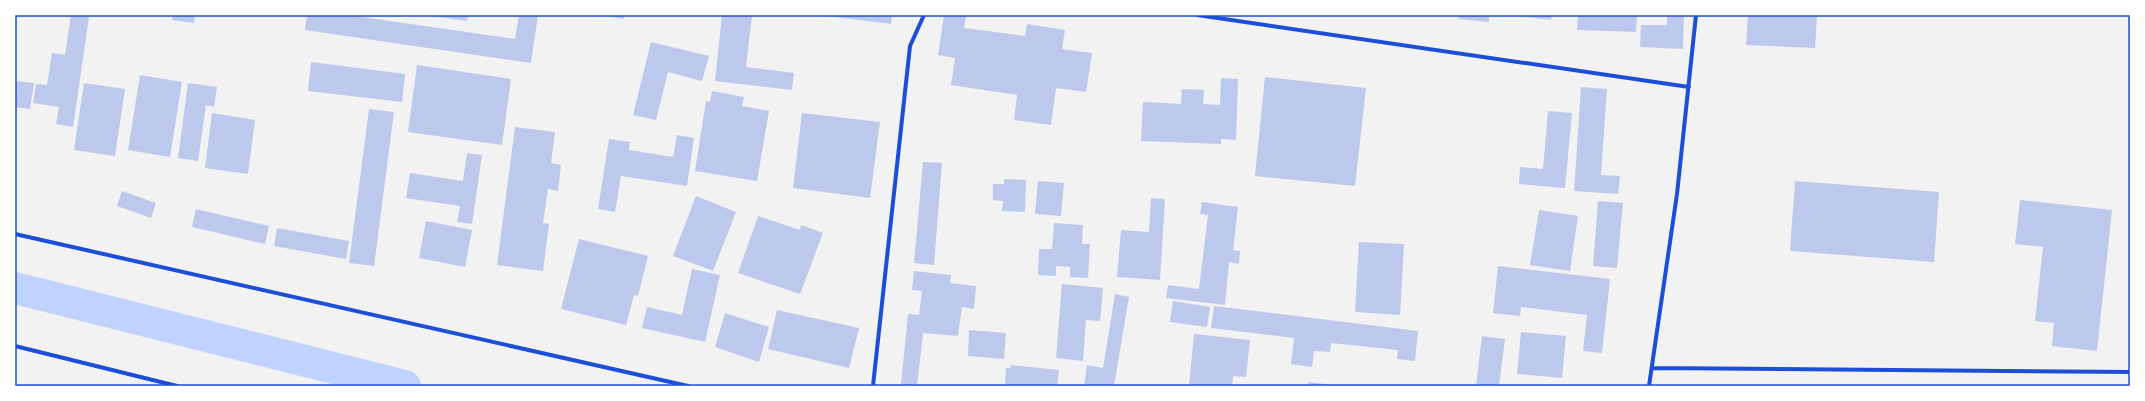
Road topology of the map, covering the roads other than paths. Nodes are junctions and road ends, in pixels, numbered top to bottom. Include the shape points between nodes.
1 (924, 15) edge
2 (1197, 15) edge
3 (1696, 15) edge
4 (1688, 87) junction
5 (15, 234) edge
6 (15, 346) edge
7 (1652, 368) junction
8 (2130, 372) edge
9 (177, 386) edge
10 (688, 386) edge
11 (872, 386) edge
12 (1649, 386) edge

1 - 11 street via 910,46
2 - 4 street
3 - 4 street
4 - 7 street via 1677,194
5 - 10 street
6 - 9 street
7 - 8 street
7 - 12 street

